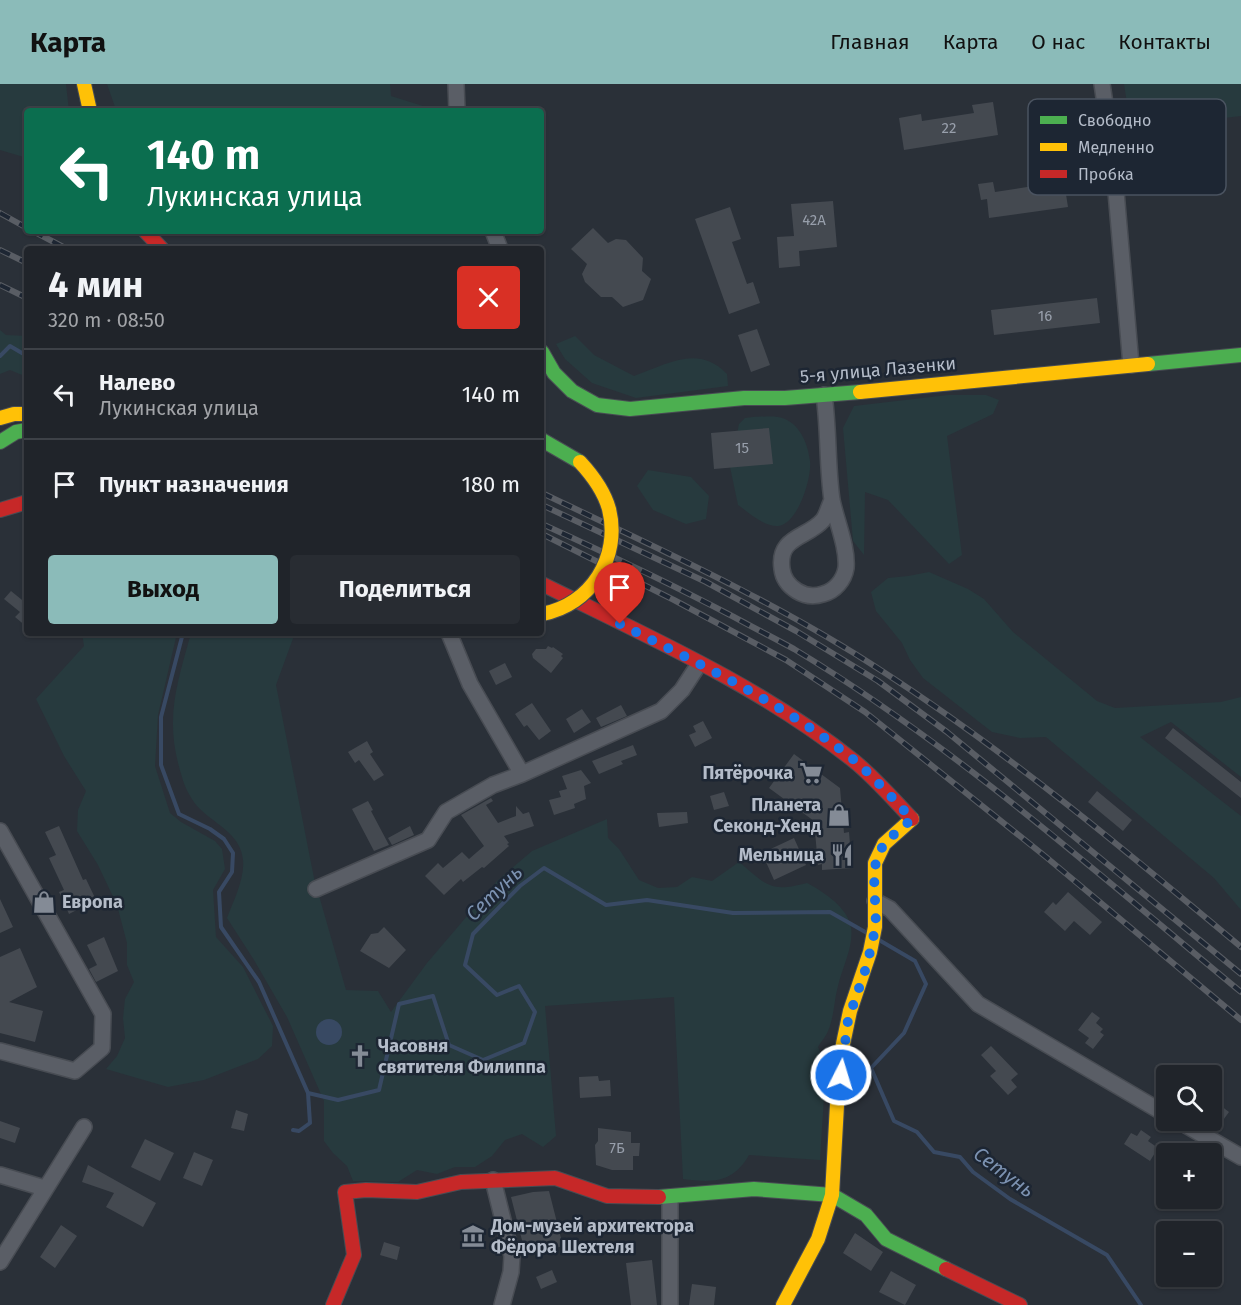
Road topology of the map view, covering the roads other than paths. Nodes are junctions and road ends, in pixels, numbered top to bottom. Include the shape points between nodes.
1 (456, 84) edge
2 (1102, 84) edge
3 (86, 90) edge
4 (1104, 99) edge
5 (89, 108) edge
6 (457, 108) edge
7 (1116, 195) edge
8 (1241, 355) edge
9 (544, 356) edge
10 (1131, 365) junction
11 (824, 395) junction
12 (24, 414) edge
13 (0, 418) edge
14 (24, 431) edge
15 (544, 441) edge
16 (0, 442) edge
17 (0, 495) edge
18 (832, 500) junction
19 (24, 503) edge
20 (2, 509) edge
21 (544, 585) edge
22 (544, 613) edge
23 (450, 636) edge
24 (699, 664) junction
25 (522, 774) junction
26 (0, 831) edge
27 (316, 889) dead end
28 (875, 901) junction
29 (0, 1051) edge
30 (1156, 1109) edge
31 (84, 1127) dead end
32 (1196, 1131) edge
33 (1241, 1157) edge
34 (0, 1176) edge
35 (493, 1180) junction
36 (44, 1188) junction
37 (832, 1195) junction
38 (670, 1197) junction
39 (0, 1262) edge
40 (333, 1305) edge
41 (502, 1305) edge
42 (670, 1305) edge
43 (783, 1305) edge
44 (1020, 1305) edge

1 - 6 street
2 - 4 street
3 - 5 street
7 - 10 street
8 - 10 street, 5-я улица Лазенки
9 - 11 street, 5-я улица Лазенки via 572,391 608,408 630,410 744,398
10 - 11 street, 5-я улица Лазенки
11 - 18 street
12 - 13 street
14 - 16 street
15 - 22 street, bridge via 580,462 598,482 610,509 613,539 598,579 562,608
17 - 20 street
18 - 18 street via 823,520 792,540 782,559 786,581 804,594 815,596 836,587 846,568
19 - 20 street
21 - 24 street
23 - 25 street via 470,684
24 - 25 street via 682,690 661,711
24 - 28 street via 817,733 855,761 912,819 879,851 874,875
25 - 27 street via 493,785 446,812 428,840
26 - 29 street via 104,1014 102,1048 75,1071
28 - 30 street via 890,909 978,1004
28 - 37 street via 876,925 848,1020 843,1052
31 - 36 street
32 - 33 street
34 - 36 street
35 - 38 street via 555,1178 607,1196
35 - 40 street via 461,1182 417,1192 345,1192 354,1255
35 - 41 street via 512,1256
36 - 39 street
37 - 38 street via 754,1189
37 - 43 street via 829,1213 808,1262
37 - 44 street via 866,1215 886,1239
38 - 42 street

